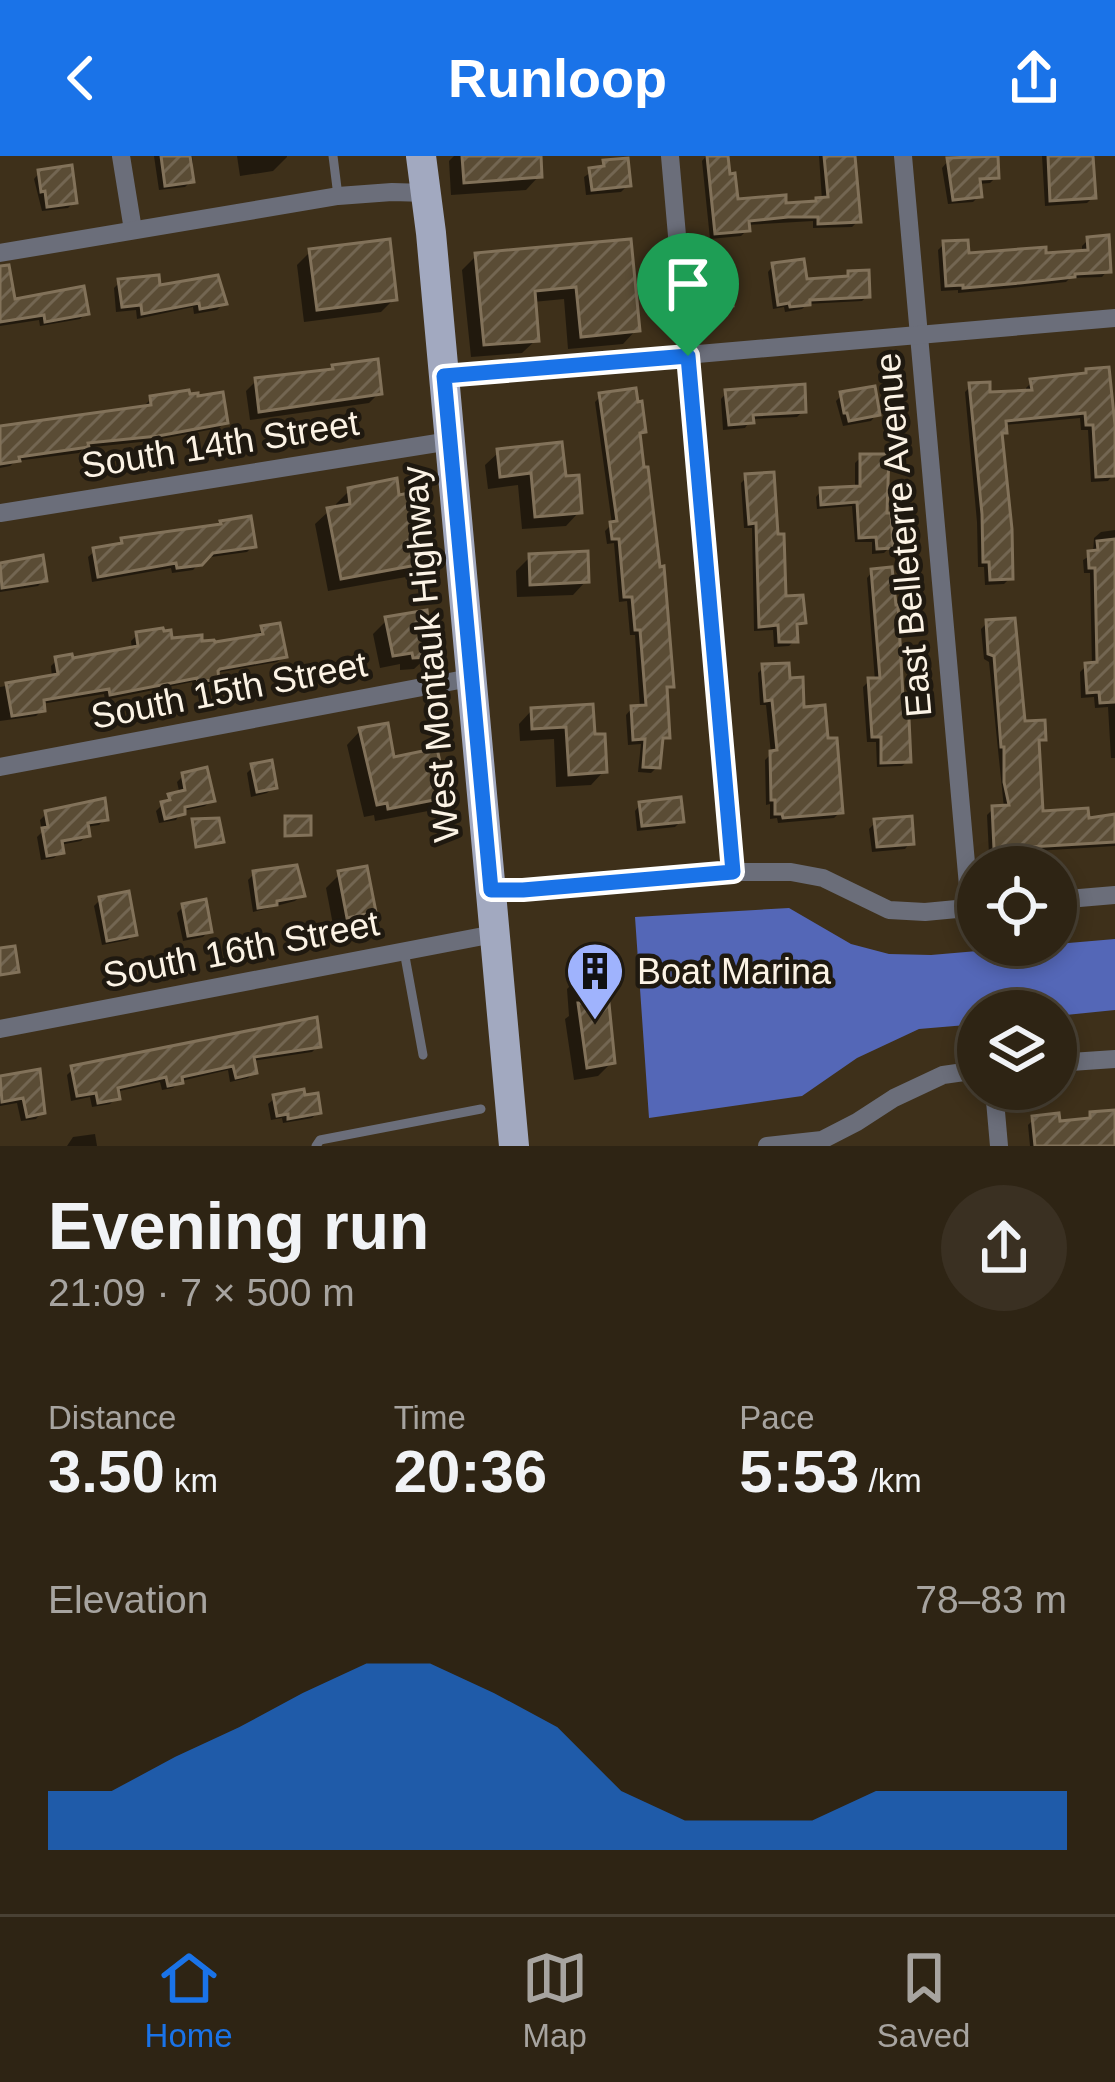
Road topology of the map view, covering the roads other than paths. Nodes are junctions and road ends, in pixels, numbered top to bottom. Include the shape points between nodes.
1 (121, 156) edge
2 (332, 156) edge
3 (421, 156) edge
4 (670, 156) edge
5 (903, 156) edge
6 (427, 193) junction
7 (338, 196) junction
8 (133, 230) junction
9 (0, 253) edge
10 (1115, 318) edge
11 (919, 335) junction
12 (688, 356) junction
13 (444, 376) junction
14 (450, 441) junction
15 (0, 513) edge
16 (470, 678) junction
17 (0, 767) edge
18 (968, 846) edge
19 (733, 872) junction
20 (491, 890) junction
21 (1115, 895) edge
22 (1077, 898) edge
23 (957, 909) edge
24 (494, 934) junction
25 (404, 951) junction
26 (0, 1029) edge
27 (423, 1055) dead end
28 (1115, 1059) edge
29 (1077, 1062) edge
30 (957, 1073) edge
31 (482, 1109) dead end
32 (996, 1110) edge
33 (318, 1143) edge
34 (514, 1146) edge
35 (767, 1146) edge
36 (999, 1146) edge

1 - 8 street
2 - 7 lane
3 - 6 main road, West Montauk Highway
4 - 12 street
5 - 11 street, East Belleterre Avenue
6 - 7 street
6 - 13 main road, West Montauk Highway
7 - 8 street
8 - 9 street
10 - 11 street
11 - 12 street
11 - 18 street, East Belleterre Avenue
12 - 13 street
12 - 19 street
13 - 14 main road, West Montauk Highway
14 - 15 street, South 14th Street
14 - 16 main road, West Montauk Highway
16 - 17 street, South 15th Street
16 - 20 main road, West Montauk Highway
19 - 20 street
19 - 23 street via 824,878 889,910
20 - 24 main road, West Montauk Highway
21 - 22 street
24 - 25 street, South 16th Street
24 - 34 main road, West Montauk Highway
25 - 26 street, South 16th Street
25 - 27 lane
28 - 29 street
30 - 35 street via 822,1140
31 - 33 lane
32 - 36 street

